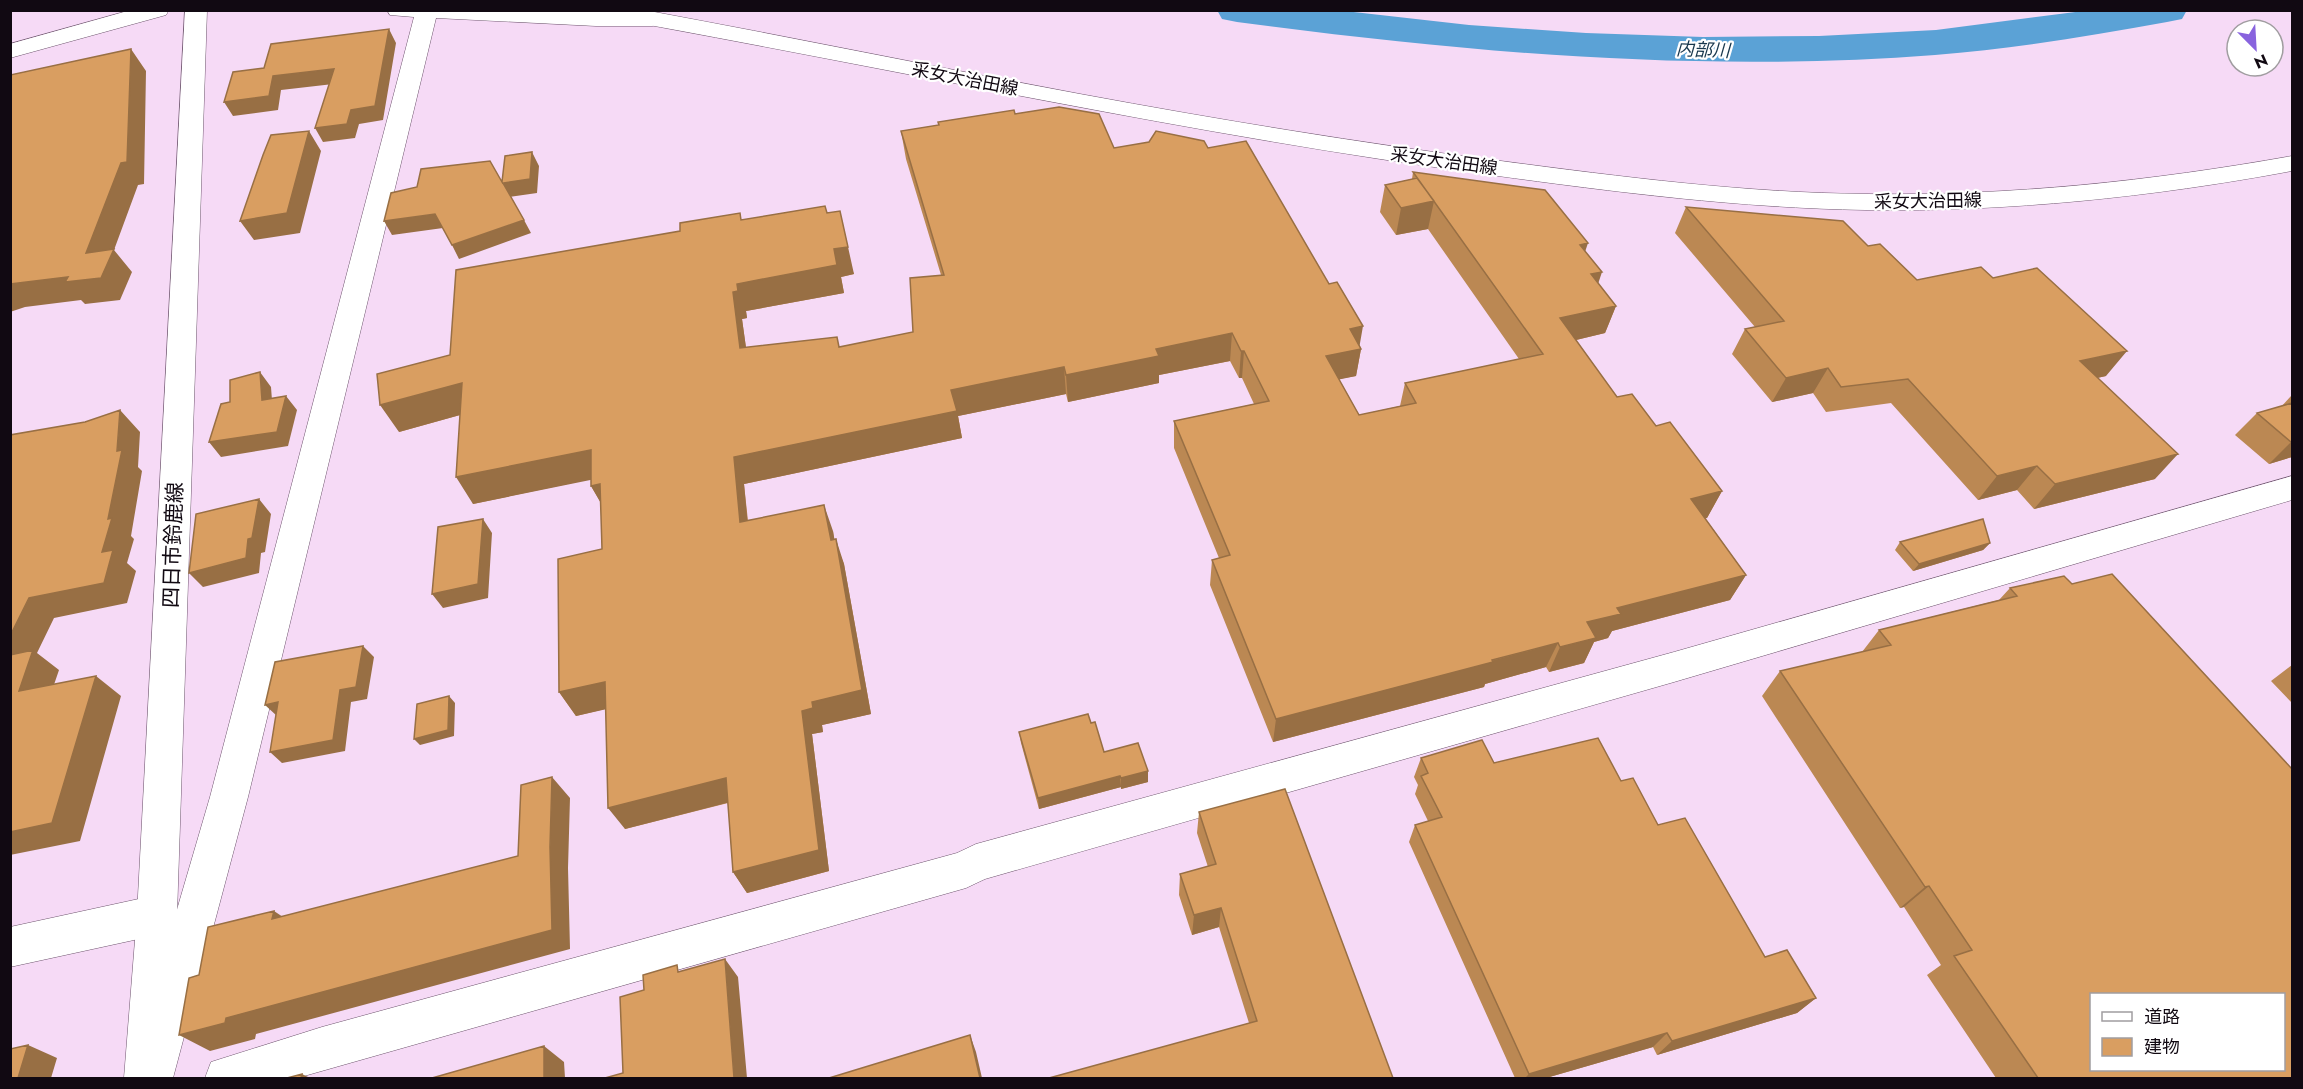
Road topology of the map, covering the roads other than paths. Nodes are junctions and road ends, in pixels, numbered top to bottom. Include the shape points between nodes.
1 (98, 10) edge
2 (158, 10) edge
3 (196, 10) edge
4 (605, 10) edge
5 (412, 12) edge
6 (652, 19) junction
7 (32, 23) dead end
8 (10, 51) edge
9 (2292, 164) edge
10 (2292, 488) edge
11 (157, 915) junction
12 (10, 947) edge
13 (146, 1078) edge
14 (151, 1078) edge
15 (227, 1078) edge

1 - 7 street
2 - 8 street
3 - 11 street, 四日市鈴鹿線
4 - 6 street, 采女大治田線
5 - 6 street
5 - 14 street via 232,785
6 - 9 street, 采女大治田線 via 1083,102 1364,150 1700,192 1868,202 2012,199 2127,188
10 - 15 street
11 - 12 street
11 - 13 street, 四日市鈴鹿線

